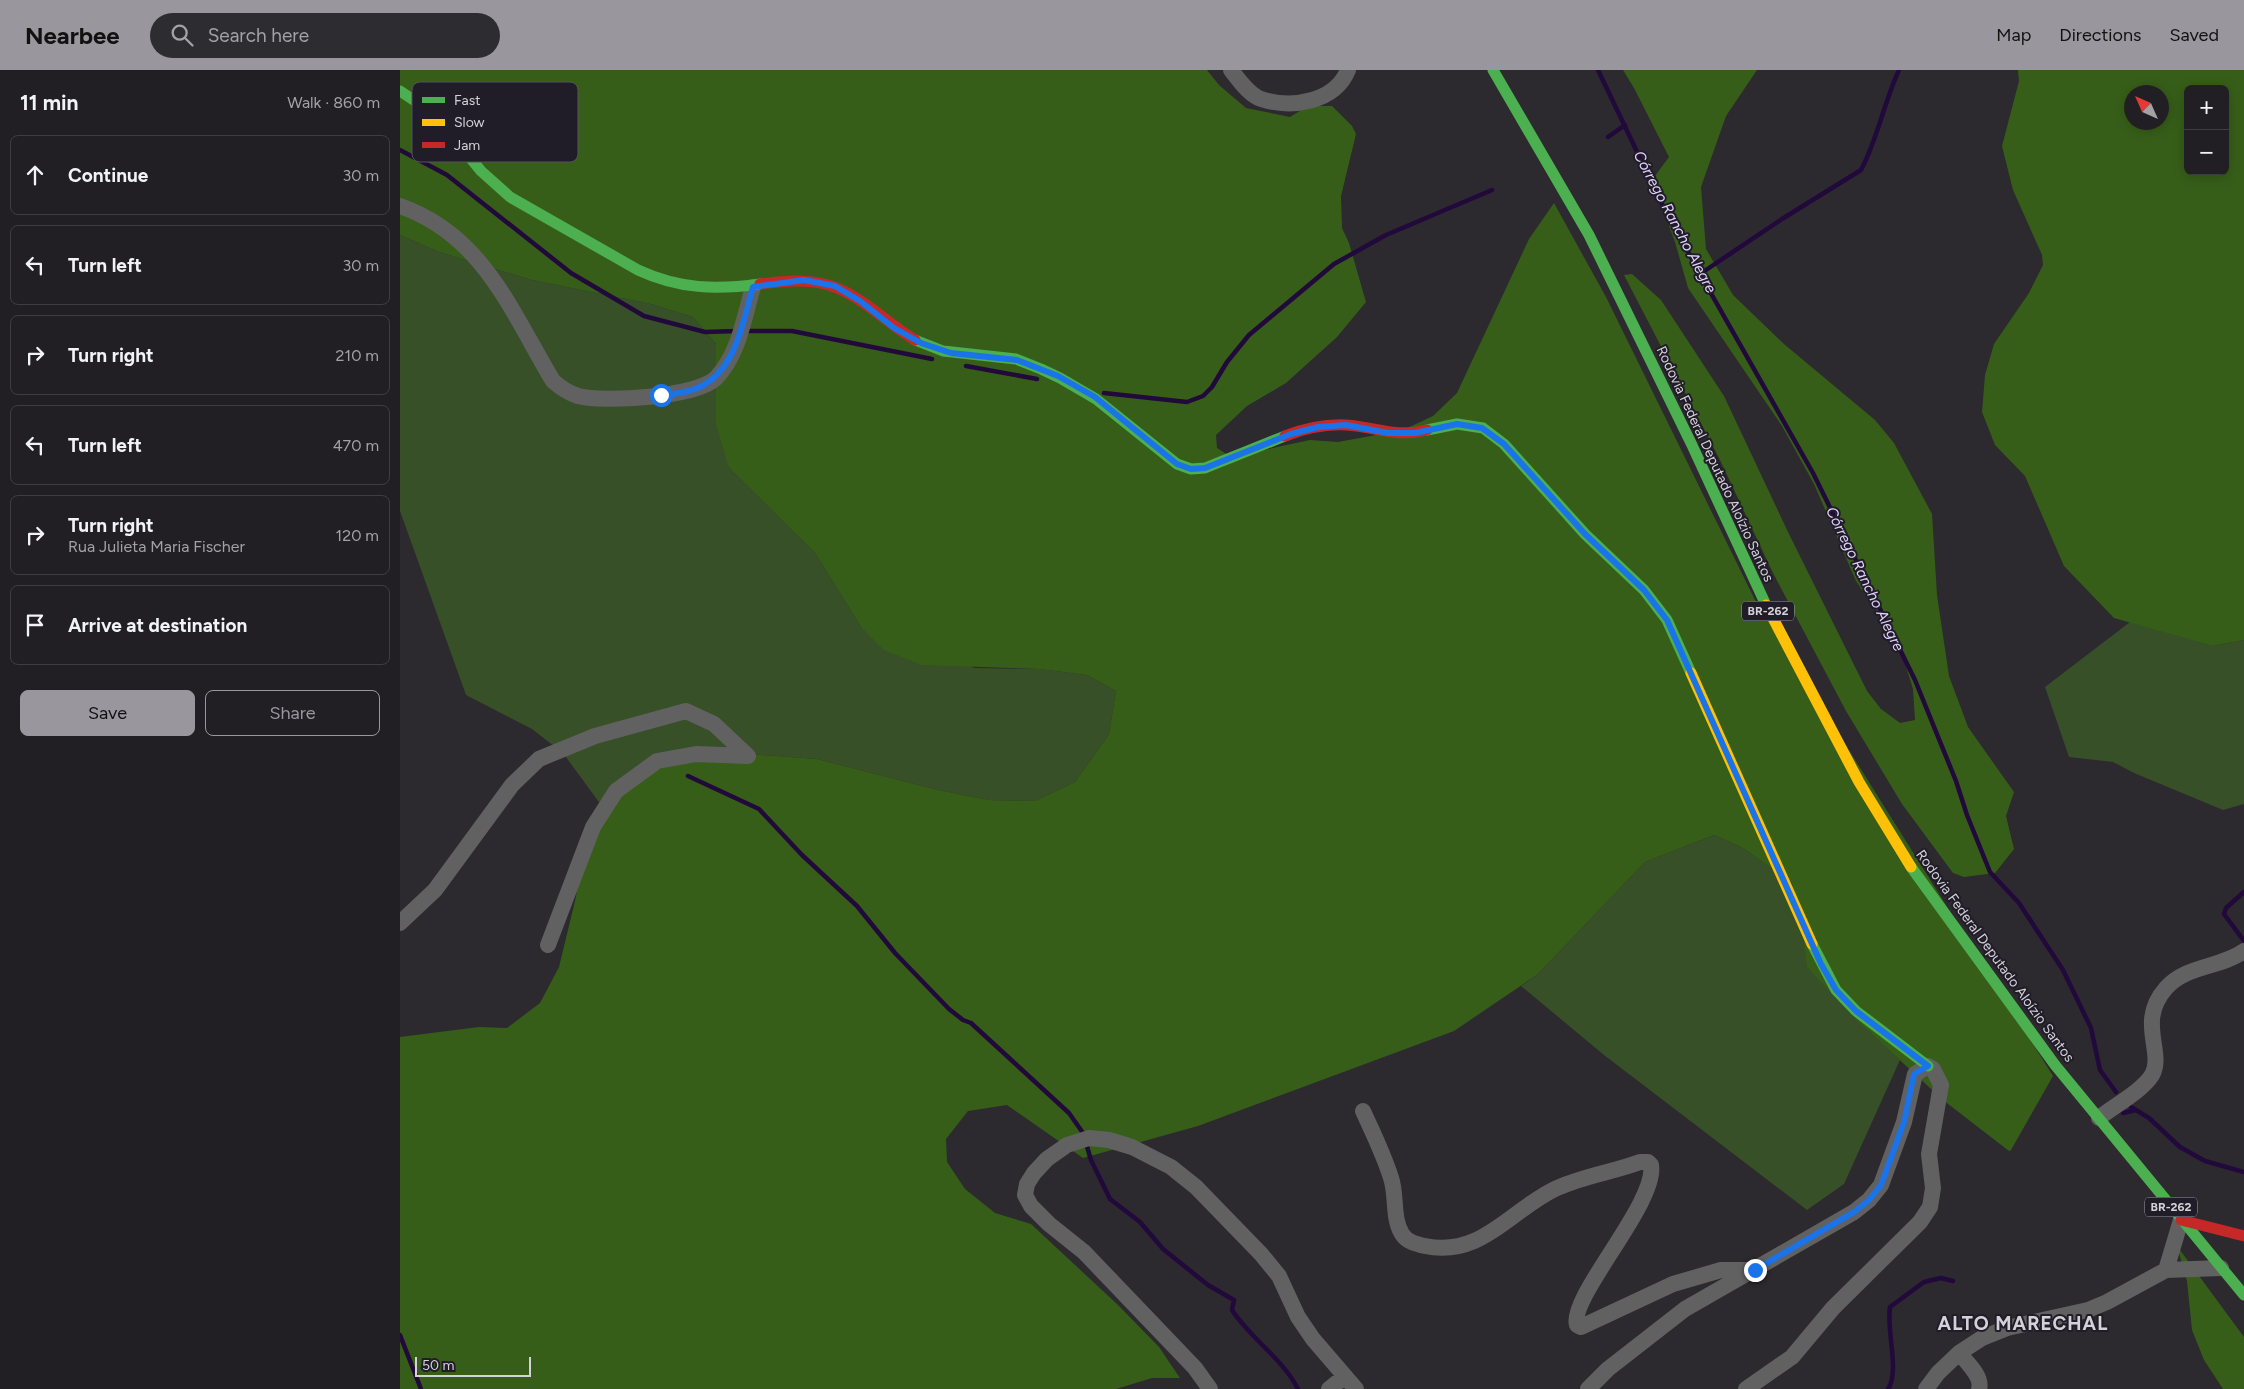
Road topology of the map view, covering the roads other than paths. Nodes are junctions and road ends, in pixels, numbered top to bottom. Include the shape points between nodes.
1 (1231, 70) edge
2 (1348, 70) edge
3 (1493, 70) edge
4 (400, 91) edge
5 (412, 99) edge
6 (474, 162) edge
7 (400, 206) edge
8 (753, 287) junction
9 (400, 923) edge
10 (548, 945) dead end
11 (2244, 951) edge
12 (1928, 1066) junction
13 (1363, 1111) dead end
14 (2099, 1118) junction
15 (2181, 1220) junction
16 (2244, 1236) edge
17 (2221, 1268) junction
18 (1755, 1270) junction
19 (2166, 1270) junction
20 (2244, 1296) edge
21 (1959, 1353) junction
22 (1344, 1376) junction
23 (1210, 1389) edge
24 (1329, 1389) edge
25 (1356, 1389) edge
26 (1588, 1389) edge
27 (1746, 1389) edge
28 (1926, 1389) edge
29 (1979, 1389) edge

1 - 2 street via 1242,85 1260,99 1293,104 1328,95 1345,78
3 - 14 main road, Rodovia Federal Deputado Aloízio Santos / BR-262 via 1588,235 1691,443 1770,614 1859,782 1920,881 2011,1007
4 - 5 main road
6 - 8 main road via 485,176 520,206 667,282 704,290
7 - 8 street via 447,230 468,247 503,293 553,381 564,391 580,396 661,395 694,390 714,380 728,364
8 - 12 main road via 804,280 835,286 921,343 951,353 1017,360 1058,376 1095,397 1177,464 1191,469 1205,468 1291,434 1318,427 1346,425 1388,433 1415,433 1457,424 1482,428 1504,444 1585,534 1644,590 1667,620 1826,973 1836,990 1856,1011
9 - 10 street via 435,890 512,785 539,759 595,736 686,711 714,724 748,756 696,754 658,761 616,790 593,828
11 - 14 street via 2217,965 2180,976 2167,987 2158,999 2152,1017 2155,1066 2152,1074 2144,1084
12 - 18 street via 1914,1074 1904,1122 1881,1185 1869,1200
12 - 27 street via 1941,1085 1929,1154 1933,1188 1930,1208 1920,1222 1833,1308 1792,1357
13 - 18 street via 1392,1178 1402,1234 1412,1242 1428,1246 1443,1248 1467,1244 1495,1231 1527,1205 1556,1189 1648,1162 1652,1177 1576,1315 1577,1325 1581,1327 1699,1275 1721,1270
14 - 15 main road, Rodovia Federal Deputado Aloízio Santos / BR-262
15 - 16 main road
15 - 17 main road, Rodovia Federal Deputado Aloízio Santos / BR-262
15 - 19 street
17 - 19 street
17 - 20 main road, Rodovia Federal Deputado Aloízio Santos / BR-262
18 - 26 street via 1685,1309 1608,1369
19 - 21 street via 2088,1310 2007,1328 1982,1338
21 - 28 street
21 - 29 street via 1978,1376
22 - 23 street via 1298,1317 1279,1276 1196,1187 1171,1167 1132,1147 1089,1138 1066,1145 1047,1159 1027,1184 1026,1195 1031,1206 1084,1252 1195,1368
22 - 24 street
22 - 25 street

